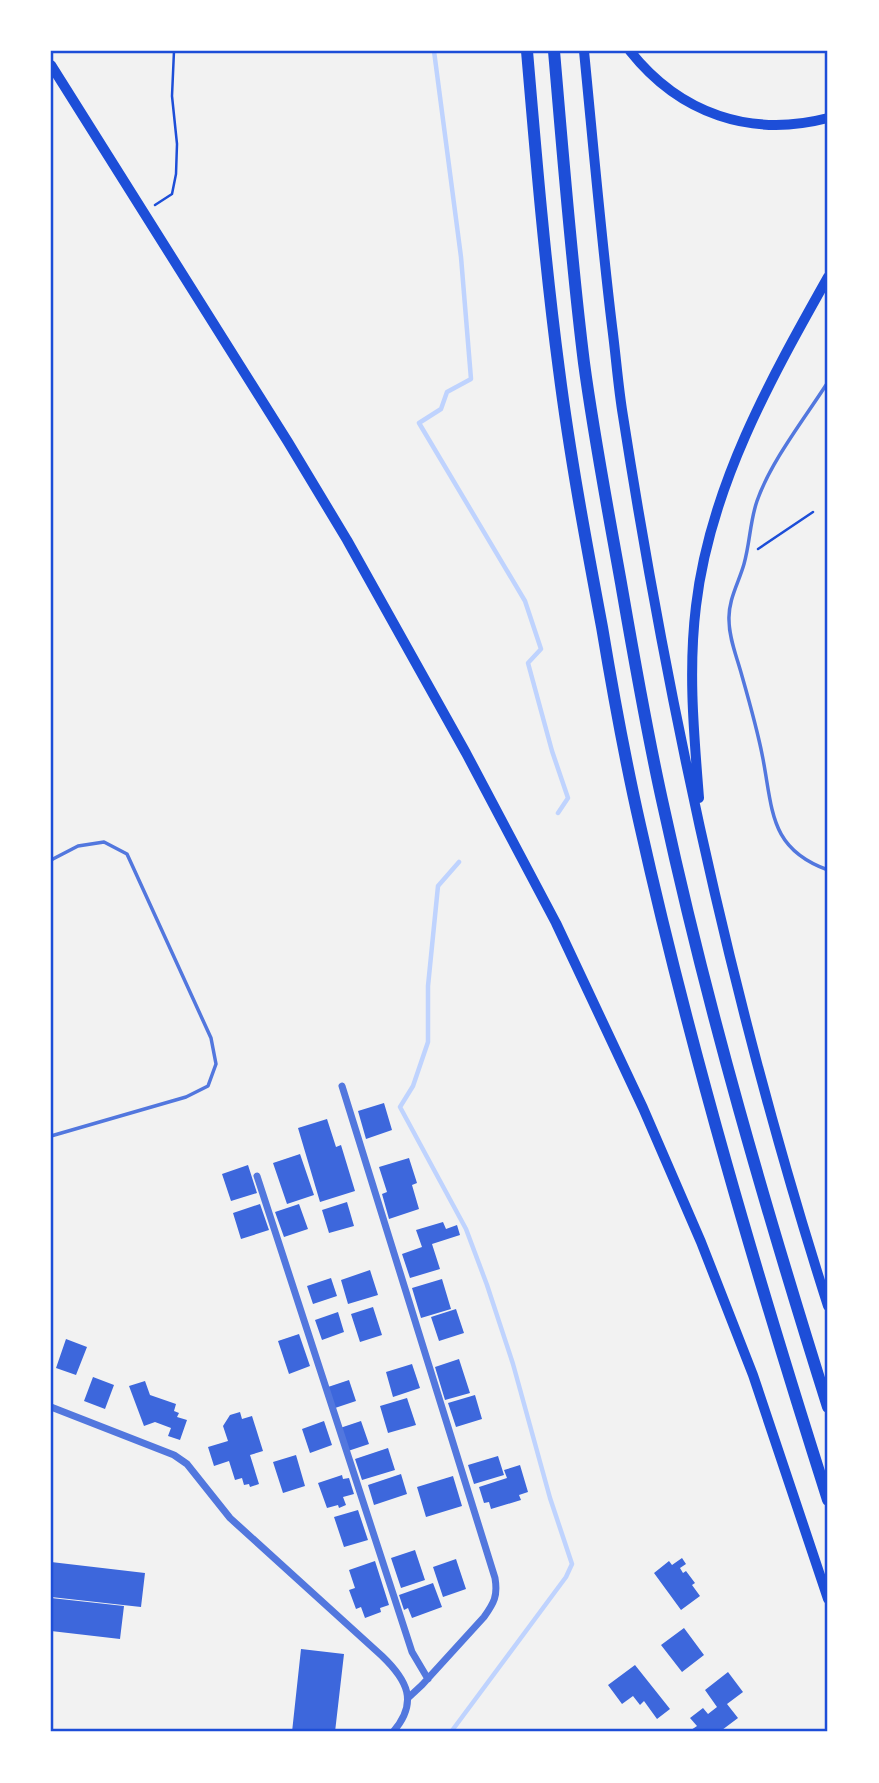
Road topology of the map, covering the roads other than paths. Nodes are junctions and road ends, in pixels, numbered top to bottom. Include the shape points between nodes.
1 (527, 51) edge
2 (554, 51) edge
3 (584, 51) edge
4 (630, 51) edge
5 (51, 65) edge
6 (828, 118) edge
7 (828, 277) edge
8 (828, 382) edge
9 (703, 843) junction
10 (51, 860) edge
11 (828, 870) edge
12 (342, 1086) dead end
13 (51, 1136) edge
14 (257, 1177) dead end
15 (828, 1306) edge
16 (51, 1407) edge
17 (828, 1407) edge
18 (828, 1500) edge
19 (828, 1599) edge
20 (428, 1679) junction
21 (408, 1698) junction
22 (393, 1732) edge

1 - 18 highway via 541,215 574,475 639,824 742,1222
2 - 17 highway via 584,362 645,720 688,916 741,1117
3 - 9 main road via 622,413
4 - 6 main road via 676,95 721,117 774,126
5 - 19 main road via 347,540 556,923 702,1242
7 - 9 main road via 749,427 706,546 696,606 691,697
8 - 11 lane via 767,476 728,618 775,822 793,852
9 - 15 main road via 796,1205
10 - 13 lane via 78,846 104,842 127,854 211,1038 216,1064 208,1086 186,1097
12 - 20 street via 497,1590 484,1617
14 - 20 street via 412,1652
16 - 21 street via 187,1464 230,1518 393,1667
20 - 21 street
21 - 22 street via 405,1715

